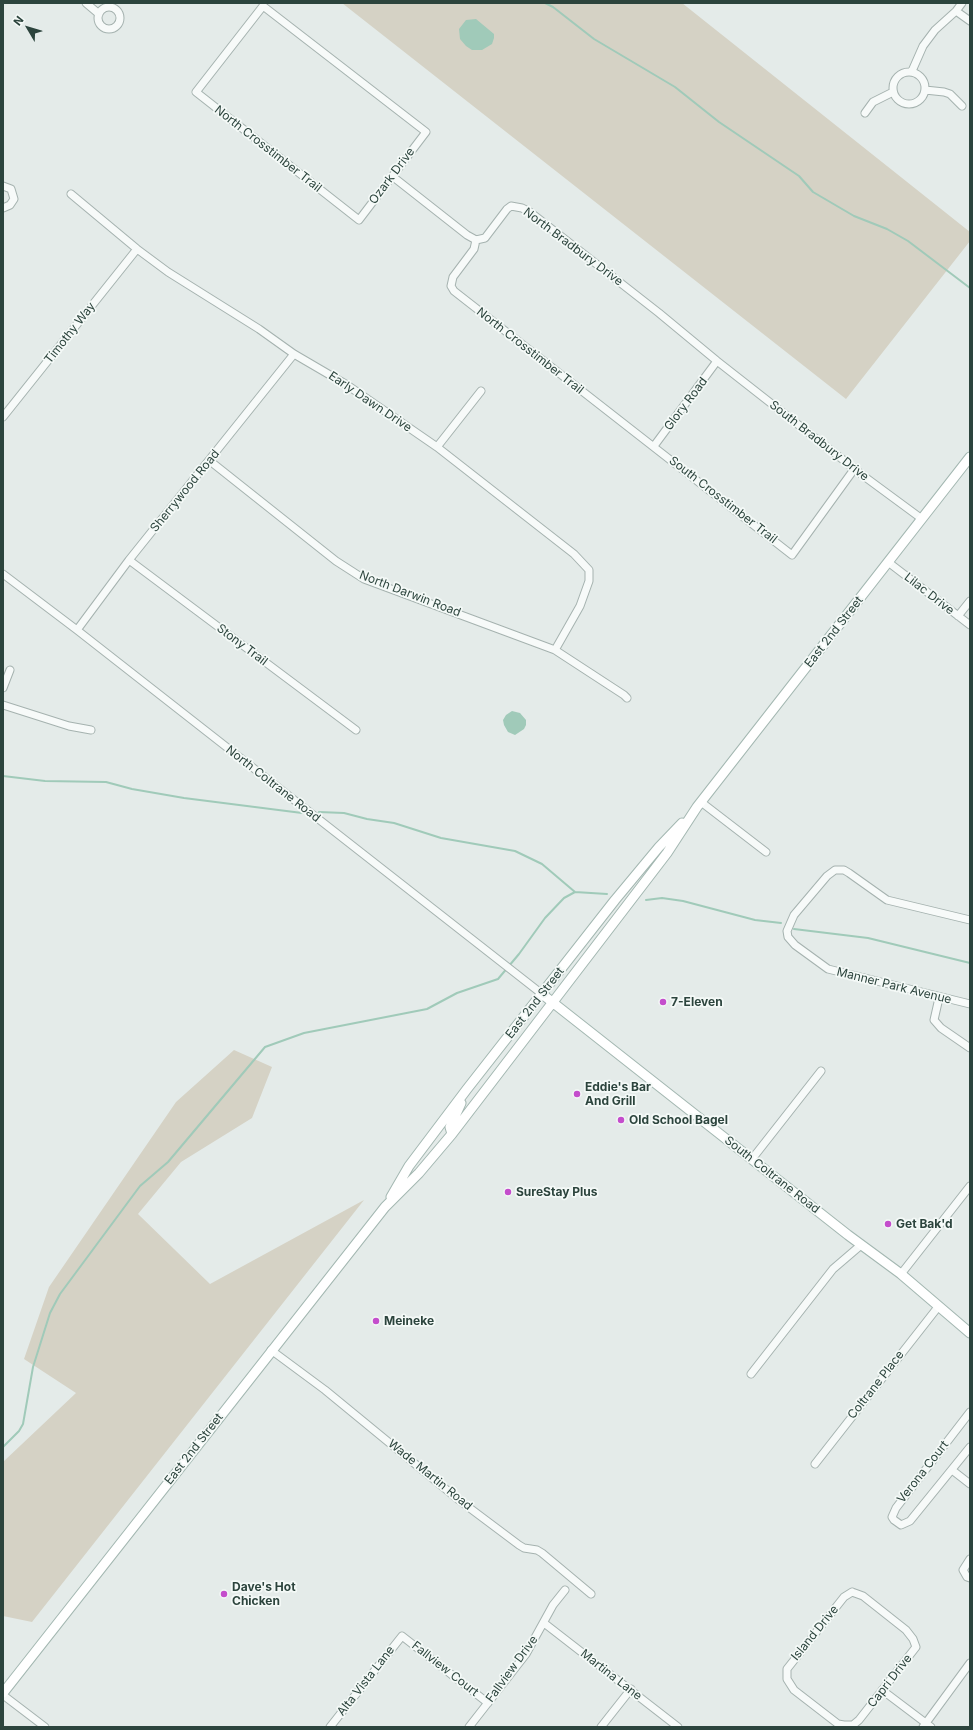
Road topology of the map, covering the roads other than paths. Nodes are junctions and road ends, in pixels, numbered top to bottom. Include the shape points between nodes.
1 (86, 3) edge
2 (962, 3) edge
3 (956, 11) junction
4 (99, 14) dead end
5 (970, 21) edge
6 (912, 71) junction
7 (925, 90) junction
8 (893, 92) junction
9 (962, 106) dead end
10 (865, 112) dead end
11 (426, 132) joint
12 (392, 176) junction
13 (3, 186) edge
14 (70, 194) dead end
15 (3, 208) edge
16 (359, 220) joint
17 (476, 240) junction
18 (137, 249) junction
19 (294, 354) junction
20 (717, 362) junction
21 (481, 391) dead end
22 (3, 417) edge
23 (654, 446) junction
24 (437, 447) junction
25 (970, 457) edge
26 (210, 460) junction
27 (856, 468) junction
28 (922, 519) junction
29 (129, 560) junction
30 (888, 562) junction
31 (3, 574) edge
32 (970, 600) edge
33 (958, 616) junction
34 (970, 626) edge
35 (77, 630) junction
36 (555, 650) junction
37 (10, 670) dead end
38 (3, 688) edge
39 (627, 698) dead end
40 (3, 705) edge
41 (92, 730) dead end
42 (356, 730) dead end
43 (699, 805) junction
44 (766, 852) dead end
45 (970, 920) edge
46 (542, 994) junction
47 (939, 998) junction
48 (554, 1002) junction
49 (970, 1004) edge
50 (970, 1048) edge
51 (821, 1071) dead end
52 (467, 1089) junction
53 (452, 1134) junction
54 (752, 1159) junction
55 (970, 1186) edge
56 (385, 1207) junction
57 (861, 1244) junction
58 (901, 1274) junction
59 (938, 1307) junction
60 (970, 1333) edge
61 (271, 1350) junction
62 (751, 1374) dead end
63 (970, 1412) edge
64 (970, 1447) edge
65 (815, 1464) dead end
66 (952, 1470) junction
67 (970, 1484) edge
68 (970, 1559) edge
69 (970, 1578) edge
70 (565, 1590) dead end
71 (591, 1594) dead end
72 (844, 1597) joint
73 (544, 1623) junction
74 (402, 1636) joint
75 (970, 1664) edge
76 (631, 1690) junction
77 (882, 1690) junction
78 (3, 1694) edge
79 (488, 1703) junction
80 (844, 1725) joint
81 (927, 1726) edge
82 (45, 1727) edge
83 (330, 1727) edge
84 (469, 1727) edge
85 (601, 1727) edge
86 (678, 1727) edge

1 - 4 street
2 - 3 street
3 - 5 street
3 - 6 street via 935,30 923,46
6 - 7 street via 922,78
6 - 8 street via 903,72 896,77
7 - 8 street via 918,101 910,104 901,102
7 - 9 street via 950,94
8 - 10 street via 873,102
11 - 12 street, Ozark Drive
11 - 16 street, North Crosstimber Trail via 263,6 196,92
12 - 16 street, Ozark Drive
12 - 17 street
13 - 15 street via 11,189 14,199 10,205
14 - 18 street, Early Dawn Drive
17 - 20 street, North Bradbury Drive via 485,238 511,206 530,212
17 - 23 street, North Crosstimber Trail via 474,249 453,277 454,291
18 - 19 street, Early Dawn Drive
18 - 22 street, Timothy Way
19 - 24 street, Early Dawn Drive via 347,385
19 - 26 street, Sherrywood Road
20 - 23 street, Glory Road
20 - 27 street, South Bradbury Drive
21 - 24 street
23 - 27 street, South Crosstimber Trail via 792,555
24 - 36 street, Early Dawn Drive via 574,554 589,570 589,581 580,606
25 - 28 main road, East 2nd Street
26 - 29 street, Sherrywood Road
26 - 36 street, North Darwin Road via 336,561 364,579
27 - 28 street, South Bradbury Drive
28 - 30 main road, East 2nd Street
29 - 35 street, Sherrywood Road
29 - 42 street, Stony Trail
30 - 33 street, Lilac Drive
30 - 43 main road, East 2nd Street
31 - 35 street, North Coltrane Road
32 - 33 street
33 - 34 street, Lilac Drive
35 - 46 street, North Coltrane Road
36 - 39 street, North Darwin Road
37 - 38 street
40 - 41 street via 69,726
43 - 44 street
43 - 46 main road, East 2nd Street via 659,847
43 - 48 main road, East 2nd Street via 667,853
45 - 47 street, Manner Park Avenue via 887,900 844,870 835,870 794,915 787,931 788,937 795,945 828,969
46 - 48 main road, South Coltrane Road
46 - 52 main road, East 2nd Street
47 - 49 street, Manner Park Avenue
47 - 50 street via 934,1020 941,1028
48 - 53 main road, East 2nd Street
48 - 54 main road, South Coltrane Road
51 - 54 street
52 - 53 main road via 450,1127
52 - 56 main road, East 2nd Street via 409,1166
53 - 56 main road, East 2nd Street via 419,1173
54 - 57 main road, South Coltrane Road
55 - 58 street
56 - 61 main road, East 2nd Street
57 - 58 main road, South Coltrane Road
57 - 62 street via 833,1269
58 - 59 main road, South Coltrane Road
59 - 60 main road, South Coltrane Road
59 - 65 street, Coltrane Place
61 - 71 street, Wade Martin Road via 325,1390 465,1504 519,1545 542,1553
61 - 78 main road, East 2nd Street
63 - 66 street, Verona Court via 896,1508 892,1517 894,1520 901,1525 910,1521
64 - 66 street, Verona Court
66 - 67 street
68 - 69 street via 963,1570
70 - 73 street, Fallview Drive via 553,1605
72 - 77 street, Capri Drive via 852,1592 862,1596 906,1630 913,1639 916,1647
72 - 80 street, Island Drive via 787,1670 787,1679 794,1690 838,1724
73 - 76 street, Martina Lane
73 - 79 street, Fallview Drive via 526,1654
74 - 79 street, Fallview Court
74 - 83 street, Alta Vista Lane
75 - 81 street
76 - 85 street
76 - 86 street, Martina Lane
77 - 80 street, Capri Drive via 859,1720 853,1725
77 - 81 street
78 - 82 street
79 - 84 street, Fallview Drive

